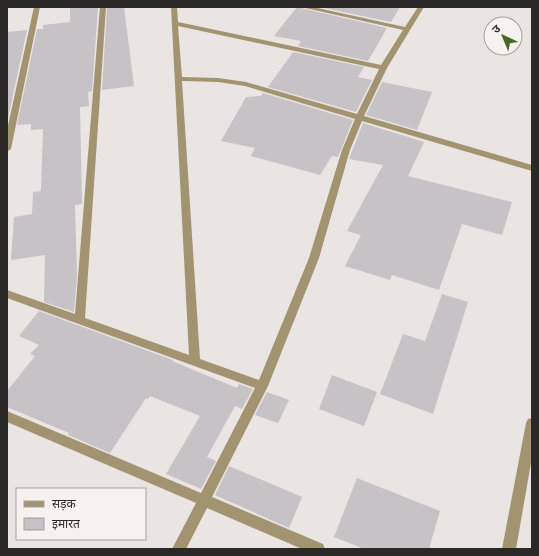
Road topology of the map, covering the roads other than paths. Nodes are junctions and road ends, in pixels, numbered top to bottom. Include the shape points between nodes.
1 (37, 7) edge
2 (103, 7) edge
3 (174, 7) edge
4 (304, 7) edge
5 (421, 7) edge
6 (174, 23) junction
7 (408, 29) junction
8 (384, 68) junction
9 (178, 79) junction
10 (360, 118) junction
11 (7, 149) edge
12 (532, 168) edge
13 (7, 294) edge
14 (80, 321) junction
15 (195, 362) junction
16 (262, 386) junction
17 (7, 416) edge
18 (532, 423) edge
19 (203, 499) junction
20 (179, 549) edge
21 (318, 549) edge
22 (509, 549) edge

1 - 11 street
2 - 14 street
3 - 6 street
4 - 7 street
5 - 7 street
6 - 8 street
6 - 9 street
7 - 8 street
8 - 10 street
9 - 10 street via 246,84
9 - 15 street
10 - 12 street
10 - 16 street via 346,150 314,258
13 - 14 street
14 - 15 street
15 - 16 street
16 - 19 street
17 - 19 street
18 - 22 street
19 - 20 street
19 - 21 street

